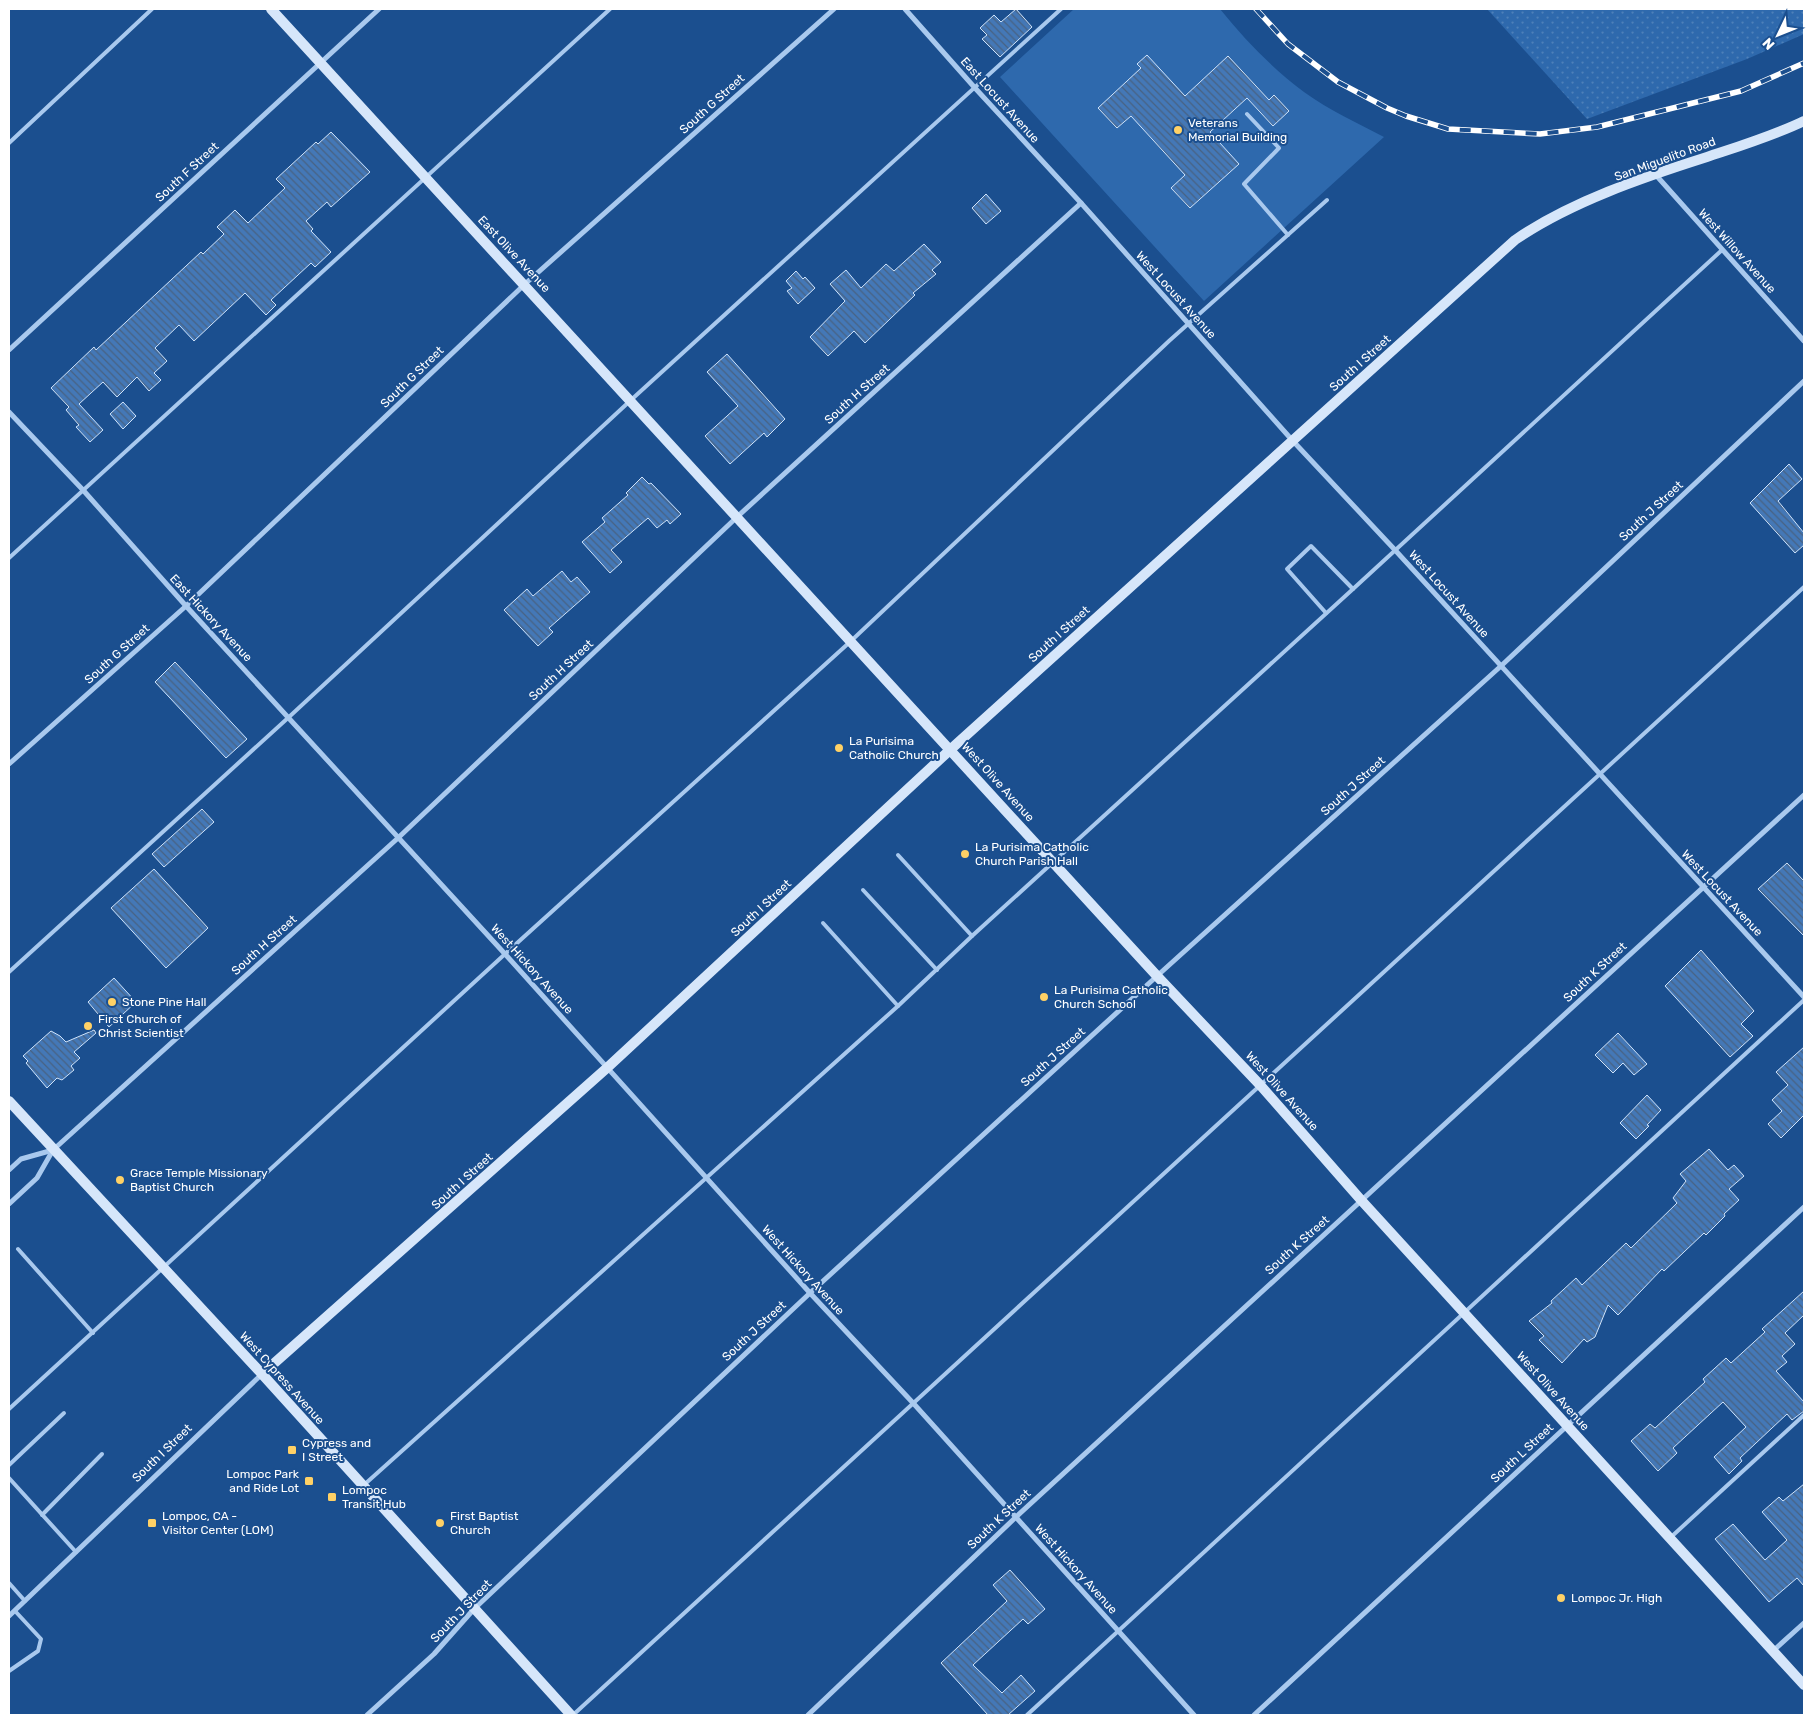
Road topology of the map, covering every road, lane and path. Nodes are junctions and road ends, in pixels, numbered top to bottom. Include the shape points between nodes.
1 (152, 9) edge
2 (271, 9) edge
3 (379, 9) edge
4 (610, 9) edge
5 (834, 9) edge
6 (905, 9) edge
7 (1062, 9) edge
8 (320, 62) junction
9 (975, 88) junction
10 (1247, 114) dead end
11 (1804, 122) edge
12 (9, 142) edge
13 (1654, 174) junction
14 (426, 177) junction
15 (1327, 200) dead end
16 (1081, 203) junction
17 (1536, 225) joint
18 (1288, 235) junction
19 (1722, 250) junction
20 (525, 284) junction
21 (1189, 324) junction
22 (1804, 342) edge
23 (9, 350) edge
24 (1804, 381) edge
25 (631, 400) junction
26 (9, 412) edge
27 (1292, 440) junction
28 (83, 490) junction
29 (737, 517) junction
30 (1396, 550) junction
31 (9, 558) edge
32 (1804, 587) edge
33 (1353, 589) junction
34 (186, 606) junction
35 (1326, 612) junction
36 (851, 641) junction
37 (1501, 666) junction
38 (289, 717) junction
39 (951, 749) junction
40 (9, 764) edge
41 (1599, 774) junction
42 (1804, 795) edge
43 (398, 838) junction
44 (898, 855) dead end
45 (1054, 862) junction
46 (1703, 886) junction
47 (863, 890) dead end
48 (823, 923) dead end
49 (972, 936) junction
50 (505, 954) junction
51 (937, 970) junction
52 (9, 972) edge
53 (1157, 976) junction
54 (1804, 998) edge
55 (898, 1006) junction
56 (608, 1067) junction
57 (1261, 1086) junction
58 (9, 1101) edge
59 (53, 1150) junction
60 (9, 1170) edge
61 (706, 1178) junction
62 (1361, 1200) junction
63 (9, 1204) edge
64 (1804, 1207) edge
65 (18, 1250) dead end
66 (163, 1267) junction
67 (810, 1293) junction
68 (1465, 1313) junction
69 (92, 1333) junction
70 (262, 1374) junction
71 (914, 1404) junction
72 (9, 1409) edge
73 (64, 1413) dead end
74 (1804, 1415) edge
75 (1567, 1425) junction
76 (102, 1454) dead end
77 (9, 1465) edge
78 (9, 1478) edge
79 (363, 1486) junction
80 (42, 1515) junction
81 (1016, 1517) junction
82 (1670, 1538) junction
83 (76, 1552) junction
84 (9, 1583) edge
85 (25, 1601) junction
86 (474, 1609) junction
87 (14, 1611) junction
88 (9, 1616) edge
89 (1804, 1623) edge
90 (1119, 1631) junction
91 (1773, 1651) junction
92 (9, 1671) edge
93 (1804, 1685) edge
94 (367, 1715) edge
95 (572, 1715) edge
96 (808, 1715) edge
97 (1026, 1715) edge
98 (1194, 1715) edge
99 (1254, 1715) edge

1 - 12 lane
2 - 8 street, East Olive Avenue
3 - 8 street, South F Street
4 - 14 lane
5 - 20 street, South G Street
6 - 9 street, East Locust Avenue
7 - 9 lane
8 - 14 street, East Olive Avenue
8 - 23 street, South F Street
9 - 16 street, East Locust Avenue
9 - 25 lane
10 - 18 lane via 1279,148 1244,184
11 - 13 street, San Miguelito Road
13 - 17 street, San Miguelito Road
13 - 19 street, West Willow Avenue
14 - 20 street, East Olive Avenue
14 - 28 lane
15 - 18 lane
16 - 21 street, West Locust Avenue
16 - 29 street, South H Street
17 - 27 street, South I Street via 1515,240
18 - 21 lane
19 - 22 street, West Willow Avenue
19 - 30 lane
20 - 25 street, East Olive Avenue
20 - 34 street, South G Street
21 - 27 street, West Locust Avenue
21 - 36 lane
24 - 37 street, South J Street
25 - 29 street, East Olive Avenue
25 - 38 lane
26 - 28 street, East Hickory Avenue
27 - 30 street, West Locust Avenue
27 - 39 street, South I Street
28 - 31 lane
28 - 34 street, East Hickory Avenue
29 - 36 street, West Olive Avenue
29 - 43 street, South H Street
30 - 33 lane
30 - 37 street, West Locust Avenue
32 - 41 lane
33 - 35 lane
33 - 35 lane via 1311,546 1287,569
34 - 38 street, East Hickory Avenue
34 - 40 street, South G Street
35 - 45 lane
36 - 39 street, West Olive Avenue
36 - 50 lane
37 - 41 street, West Locust Avenue
37 - 53 street, South J Street
38 - 43 street, East Hickory Avenue
38 - 52 lane
39 - 45 street, West Olive Avenue
39 - 56 street, South I Street
41 - 46 street, West Locust Avenue
41 - 57 lane
42 - 46 street, South K Street
43 - 50 street, West Hickory Avenue
43 - 59 street, South H Street
44 - 49 lane
45 - 49 lane
45 - 53 street, West Olive Avenue
46 - 54 street, West Locust Avenue
46 - 62 street, South K Street
47 - 51 lane
48 - 55 lane
49 - 51 lane
50 - 56 street, West Hickory Avenue
50 - 66 lane
51 - 55 lane
53 - 57 street, West Olive Avenue
53 - 67 street, South J Street
54 - 68 lane
55 - 61 lane
56 - 61 street, West Hickory Avenue
56 - 70 street, South I Street
57 - 62 street, West Olive Avenue
57 - 71 lane
58 - 59 street, West Cypress Avenue
59 - 60 street, South H Street via 21,1159
59 - 63 street, South H Street via 37,1178
59 - 66 street, West Cypress Avenue
61 - 67 street, West Hickory Avenue
61 - 79 lane
62 - 68 street, West Olive Avenue
62 - 81 street, South K Street
64 - 75 street, South L Street
65 - 69 lane
66 - 69 lane
66 - 70 street, West Cypress Avenue
67 - 71 street, West Hickory Avenue
67 - 86 street, South J Street
68 - 75 street, West Olive Avenue
68 - 90 lane
69 - 72 lane
70 - 79 street, West Cypress Avenue
70 - 83 street, South I Street
71 - 81 street, West Hickory Avenue
71 - 95 lane
73 - 77 lane
74 - 82 lane
75 - 82 street, West Olive Avenue
75 - 99 street, South L Street
76 - 80 lane
78 - 80 lane
79 - 86 street, West Cypress Avenue
80 - 83 lane
81 - 90 street, West Hickory Avenue
81 - 96 street, South K Street
82 - 91 street, West Olive Avenue
83 - 85 street, South I Street
84 - 85 lane
85 - 87 street, South I Street
86 - 94 street, South J Street via 434,1654
86 - 95 street, West Cypress Avenue
87 - 88 street, South I Street
87 - 92 lane via 41,1640 38,1651
89 - 91 street
90 - 97 lane
90 - 98 street, West Hickory Avenue
91 - 93 street, West Olive Avenue

